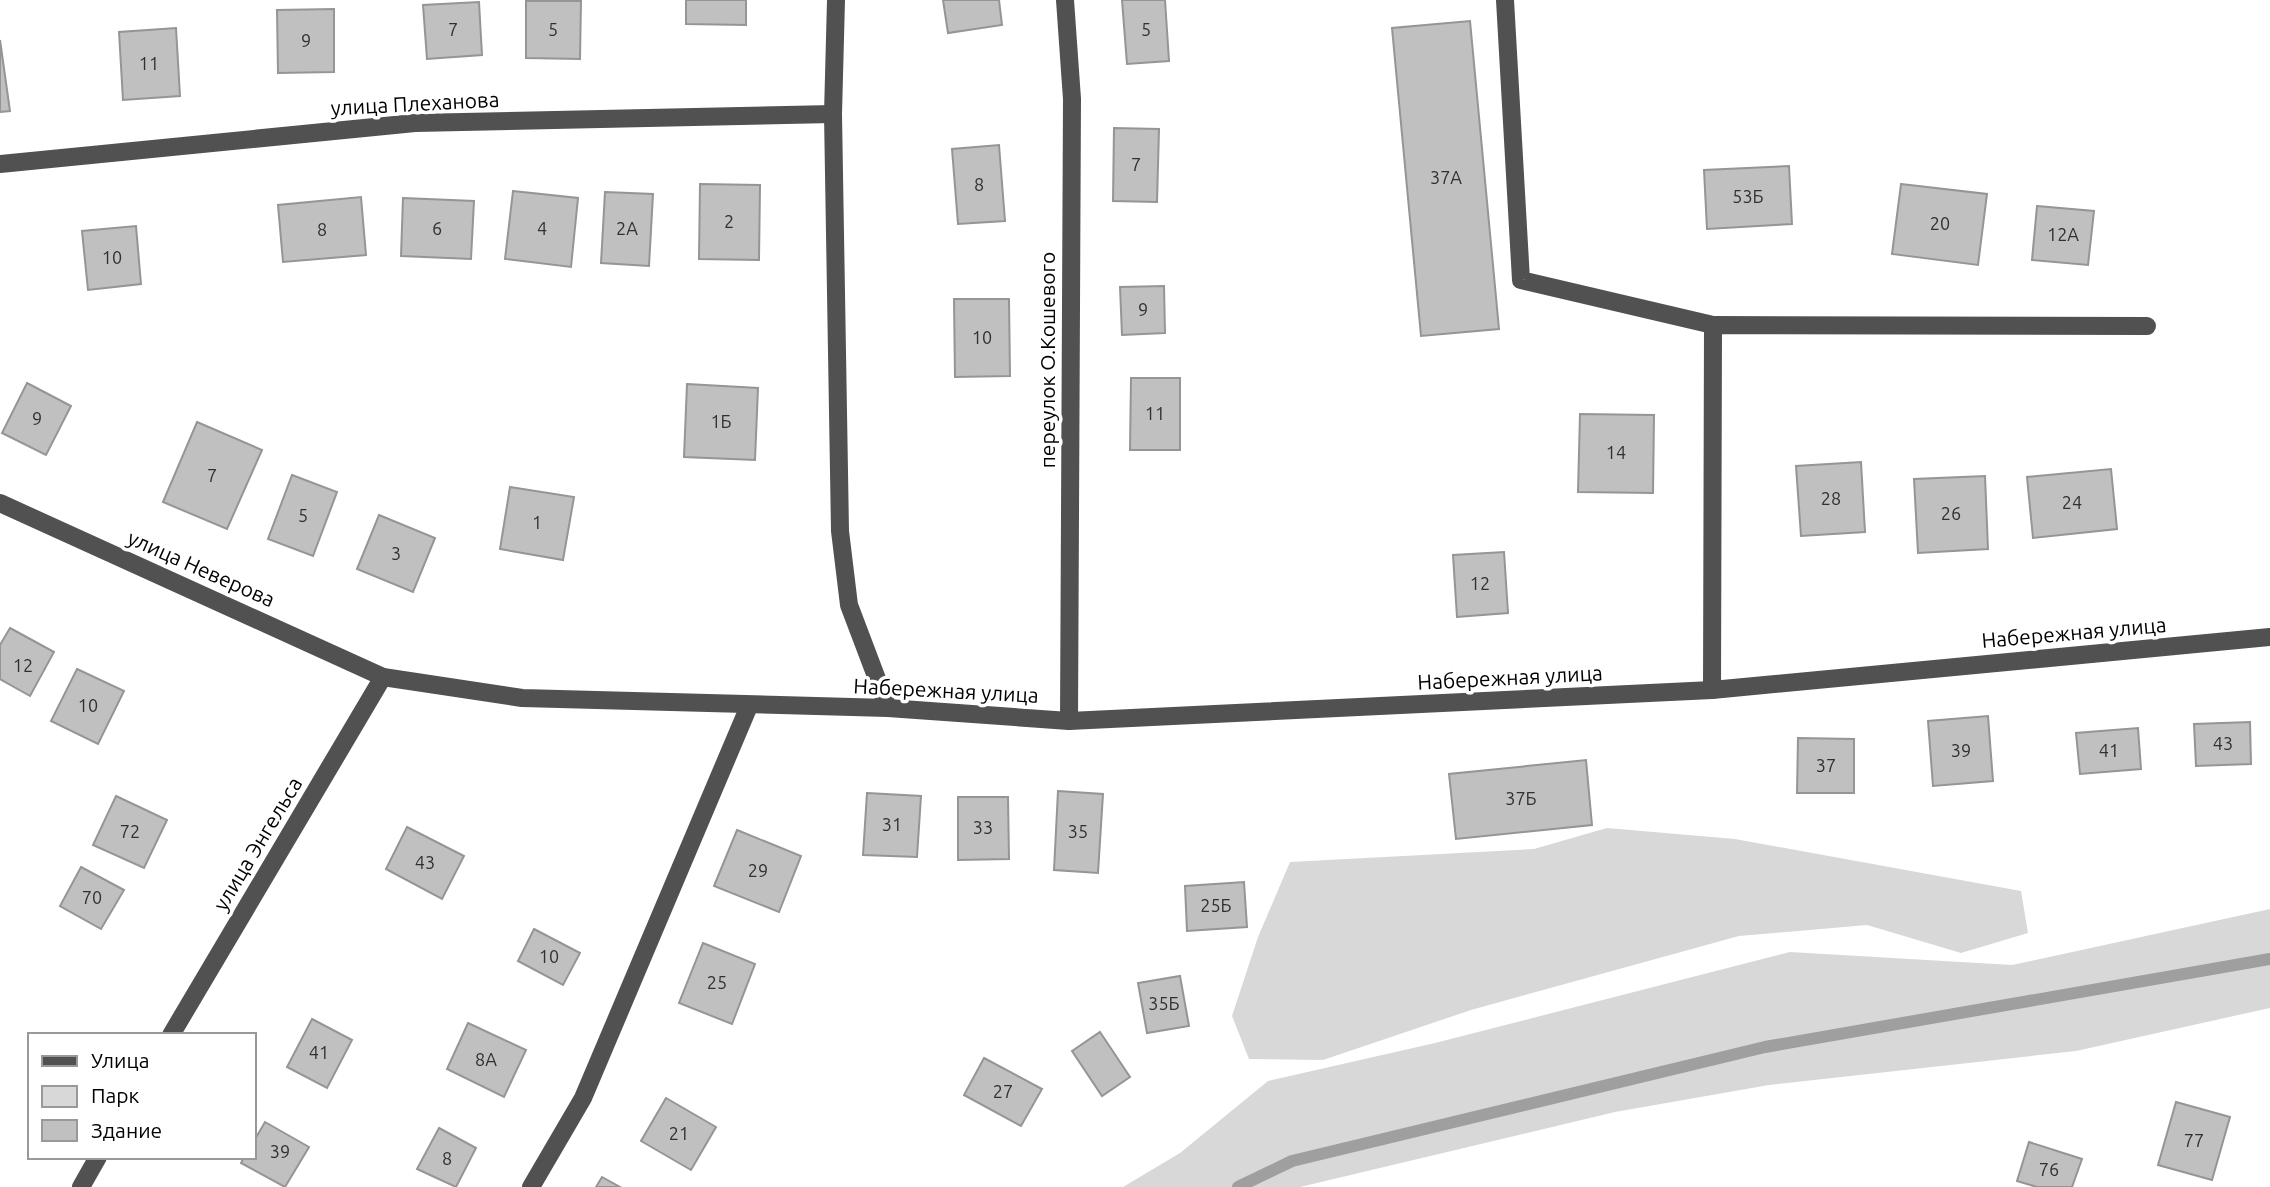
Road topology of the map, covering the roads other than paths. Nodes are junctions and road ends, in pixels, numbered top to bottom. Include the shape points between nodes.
1 (836, 0) edge
2 (1065, 0) edge
3 (1505, 0) edge
4 (833, 114) junction
5 (0, 164) edge
6 (1713, 325) junction
7 (2147, 326) dead end
8 (0, 503) edge
9 (2270, 638) edge
10 (383, 677) junction
11 (1712, 690) junction
12 (749, 706) junction
13 (888, 708) junction
14 (1069, 721) junction
15 (172, 1033) edge
16 (98, 1159) edge
17 (81, 1187) edge
18 (531, 1187) edge

1 - 4 street
2 - 14 street, переулок О.Кошевого via 1072,99
3 - 6 street via 1521,281
4 - 5 street, улица Плеханова via 415,123
4 - 13 street via 840,531 849,605
6 - 7 street
6 - 11 street
8 - 10 street, улица Неверова
9 - 11 street, Набережная улица
10 - 12 street, Набережная улица via 522,698
10 - 15 street, улица Энгельса
11 - 14 street, Набережная улица
12 - 13 street, Набережная улица
12 - 18 street via 583,1098
13 - 14 street, Набережная улица
16 - 17 street

